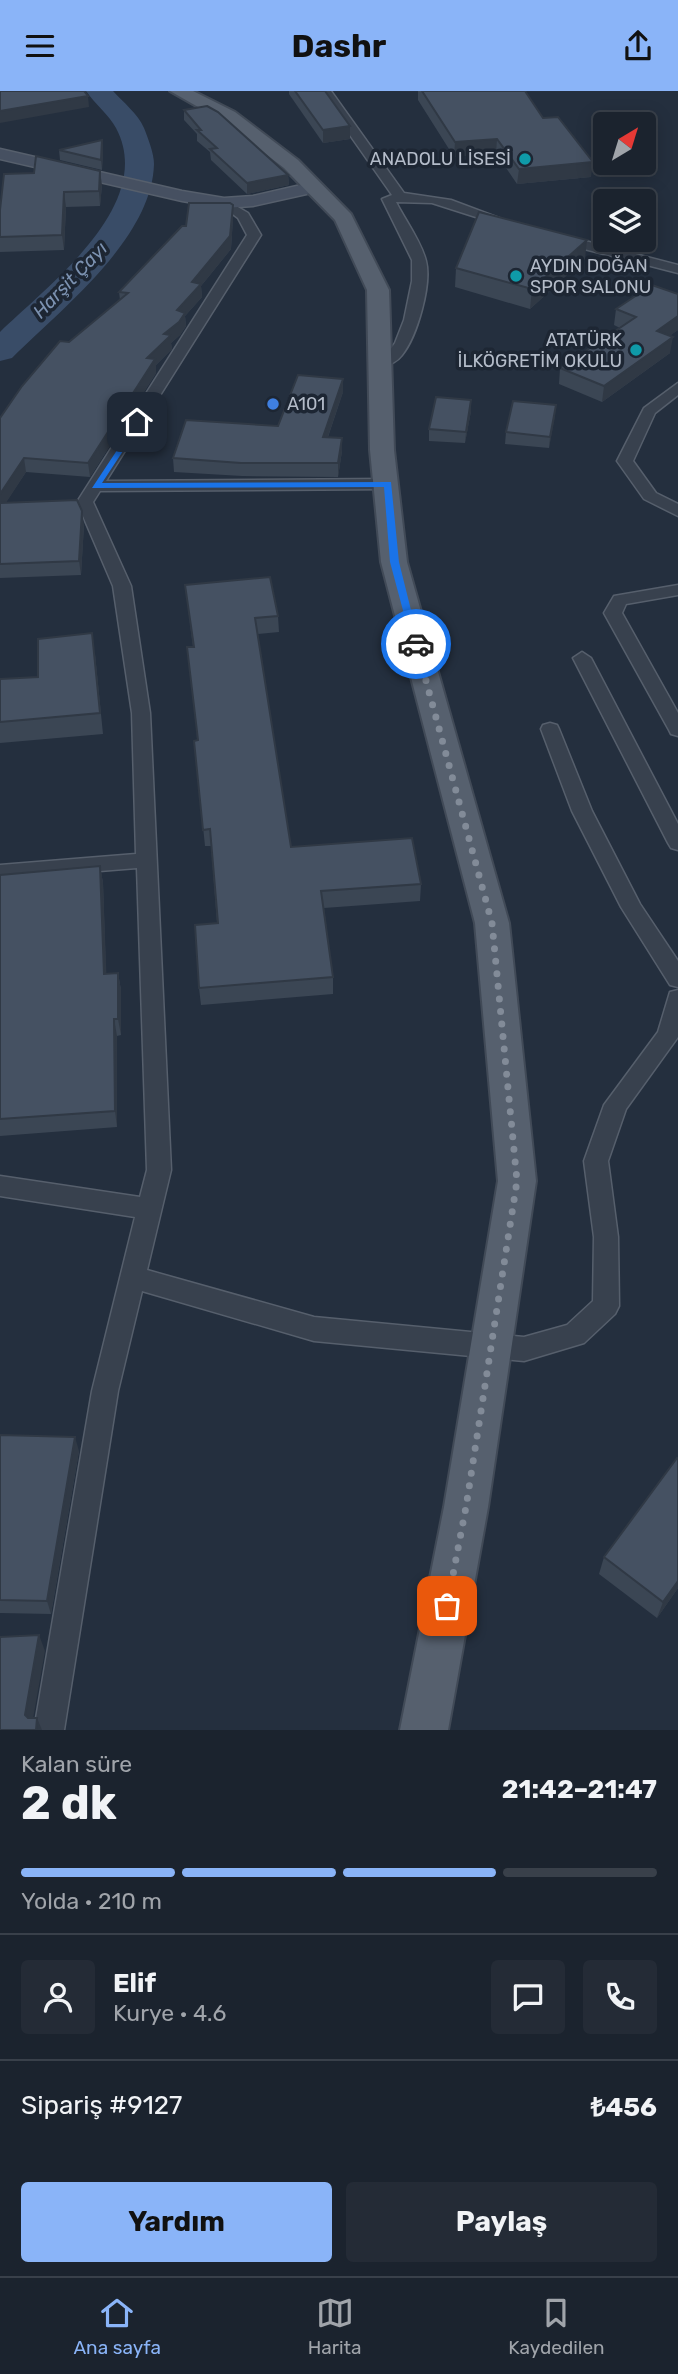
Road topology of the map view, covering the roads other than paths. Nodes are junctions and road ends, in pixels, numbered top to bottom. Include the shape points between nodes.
1 (179, 91) edge
2 (325, 91) edge
3 (0, 154) edge
4 (314, 187) junction
5 (400, 197) junction
6 (224, 203) junction
7 (518, 226) edge
8 (544, 233) edge
9 (678, 269) edge
10 (379, 364) junction
11 (678, 387) edge
12 (388, 484) junction
13 (96, 486) junction
14 (678, 511) edge
15 (678, 590) edge
16 (582, 658) dead end
17 (550, 729) dead end
18 (678, 730) edge
19 (678, 843) edge
20 (147, 860) junction
21 (0, 872) edge
22 (678, 979) edge
23 (678, 998) edge
24 (0, 1187) edge
25 (150, 1209) junction
26 (133, 1277) junction
27 (491, 1345) junction
28 (49, 1730) edge
29 (424, 1730) edge

1 - 4 main road via 228,116
2 - 5 street
3 - 6 street
4 - 6 street
4 - 10 main road via 344,218 378,290
5 - 7 street via 424,198
5 - 10 street via 388,199 421,271 399,350
6 - 13 street via 243,216 254,235
8 - 9 street
10 - 12 main road
11 - 14 street via 649,411 625,461 650,495
12 - 13 street
12 - 27 main road via 394,562 492,923 517,1181
13 - 20 street via 85,502 122,586 141,713
15 - 18 street via 620,600 613,613
16 - 19 street
17 - 22 street via 582,811 619,883
20 - 21 street
20 - 25 street via 159,1170
23 - 27 street via 667,1035 616,1105 596,1161 606,1237 606,1306 575,1335 524,1349
24 - 25 street
25 - 26 street
26 - 27 street via 314,1329
26 - 28 street via 105,1391
27 - 29 main road

